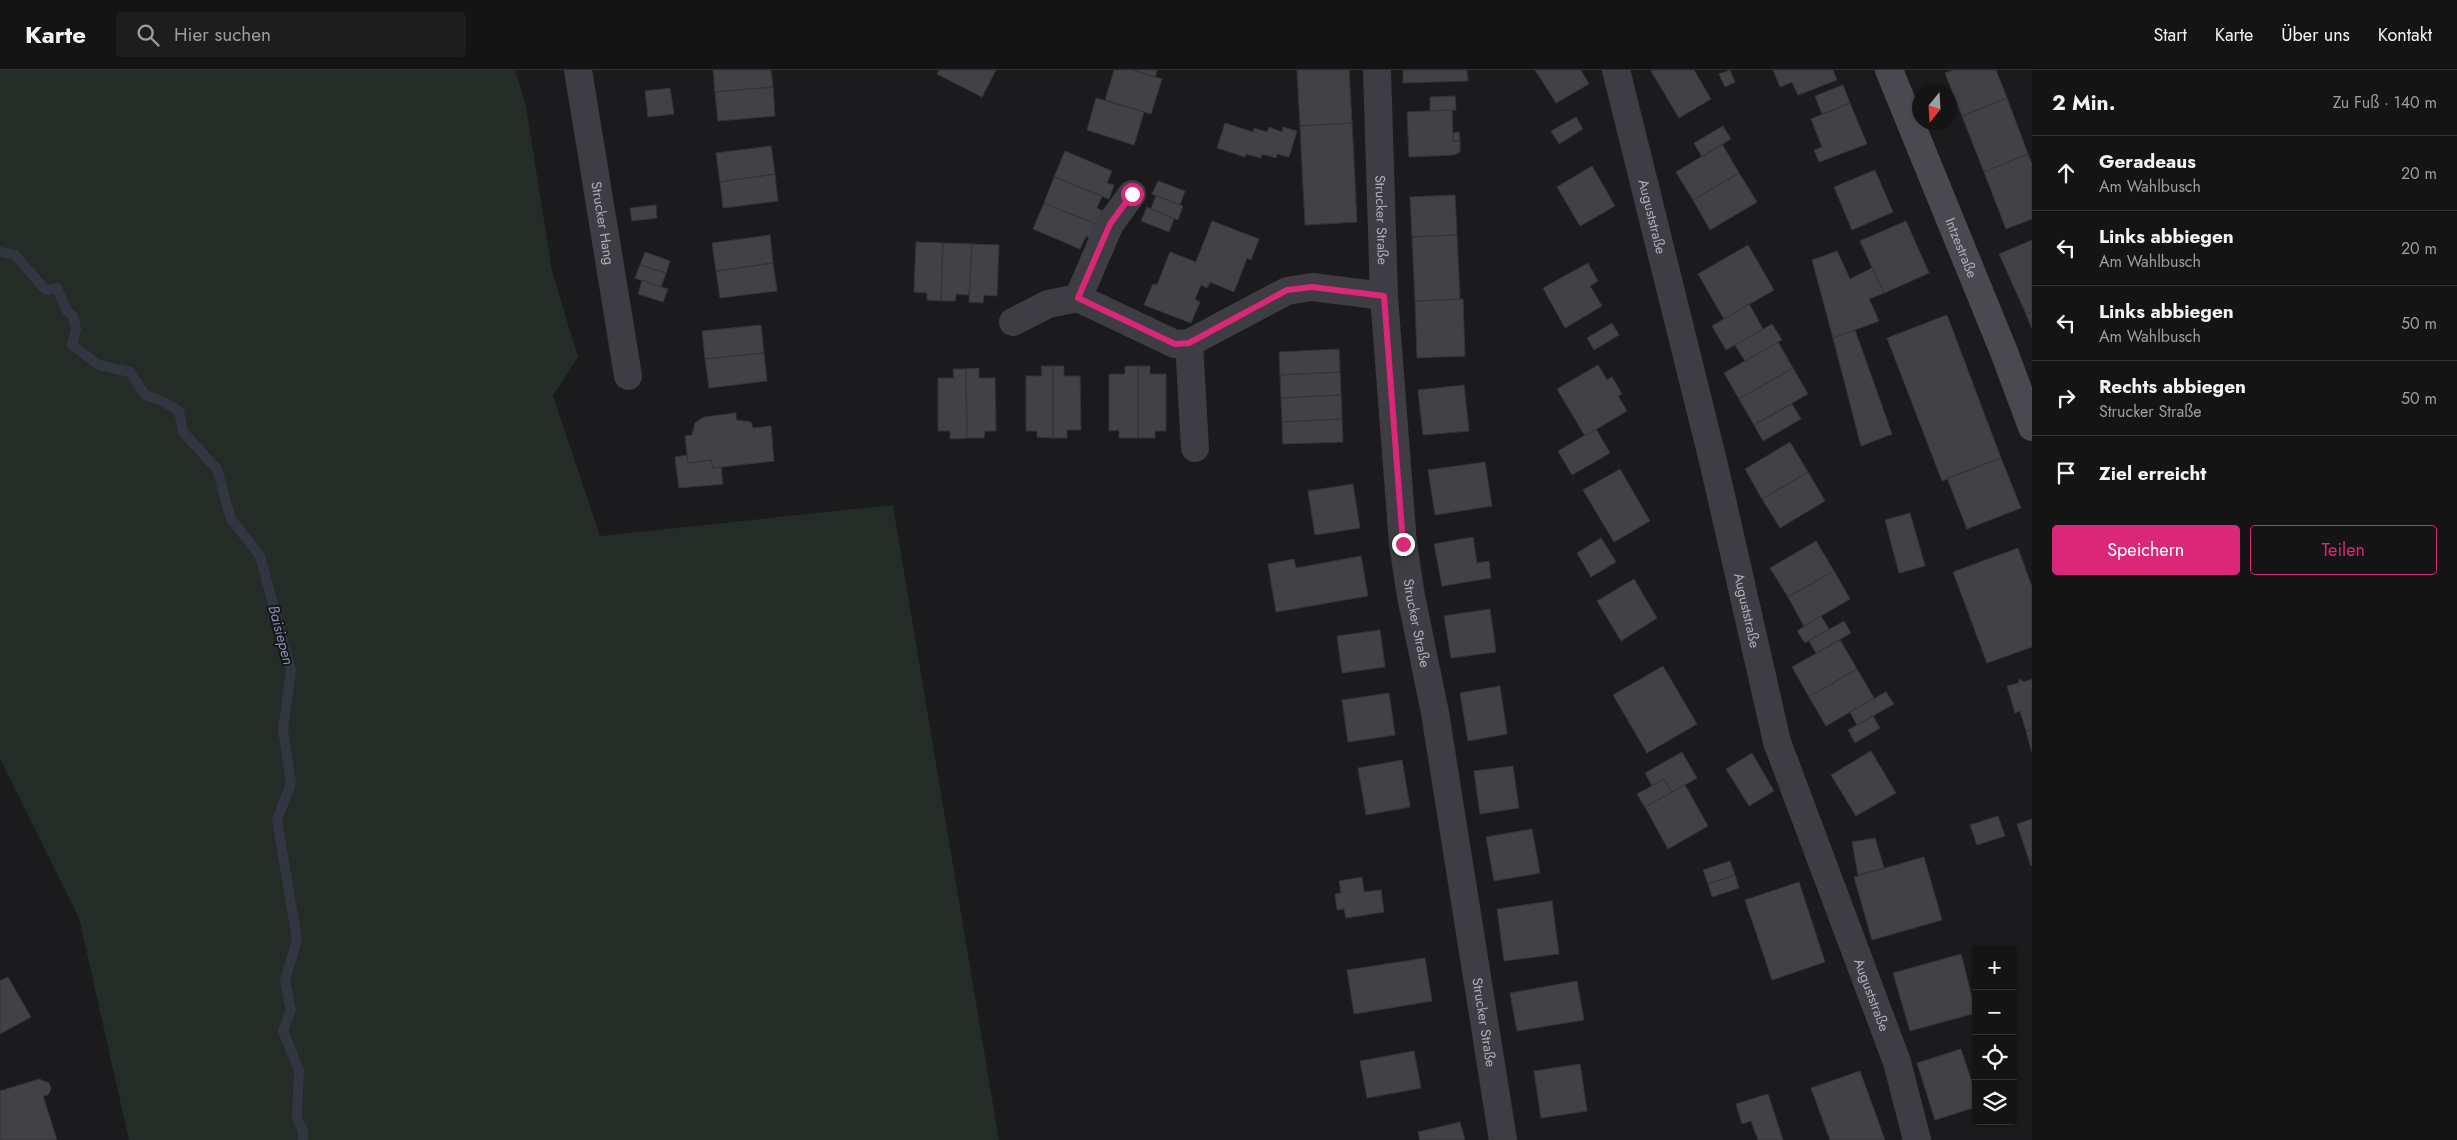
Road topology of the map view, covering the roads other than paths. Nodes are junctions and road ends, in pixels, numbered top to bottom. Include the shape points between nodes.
1 (578, 70) edge
2 (1376, 70) edge
3 (1616, 70) edge
4 (1889, 70) edge
5 (1132, 194) dead end
6 (1384, 296) junction
7 (1078, 298) junction
8 (1013, 322) dead end
9 (1189, 343) junction
10 (628, 376) dead end
11 (2032, 427) edge
12 (1195, 448) dead end
13 (1503, 1140) edge
14 (1917, 1140) edge

1 - 10 street, Strucker Hang
2 - 6 street, Strucker Straße
3 - 14 street, Auguststraße via 1714,465 1777,742 1897,1062
4 - 11 main road, Intzestraße
5 - 7 street via 1110,224
6 - 9 street via 1312,287 1287,290
6 - 13 street, Strucker Straße via 1403,544 1435,713
7 - 8 street via 1048,304
7 - 9 street via 1175,344
9 - 12 street

